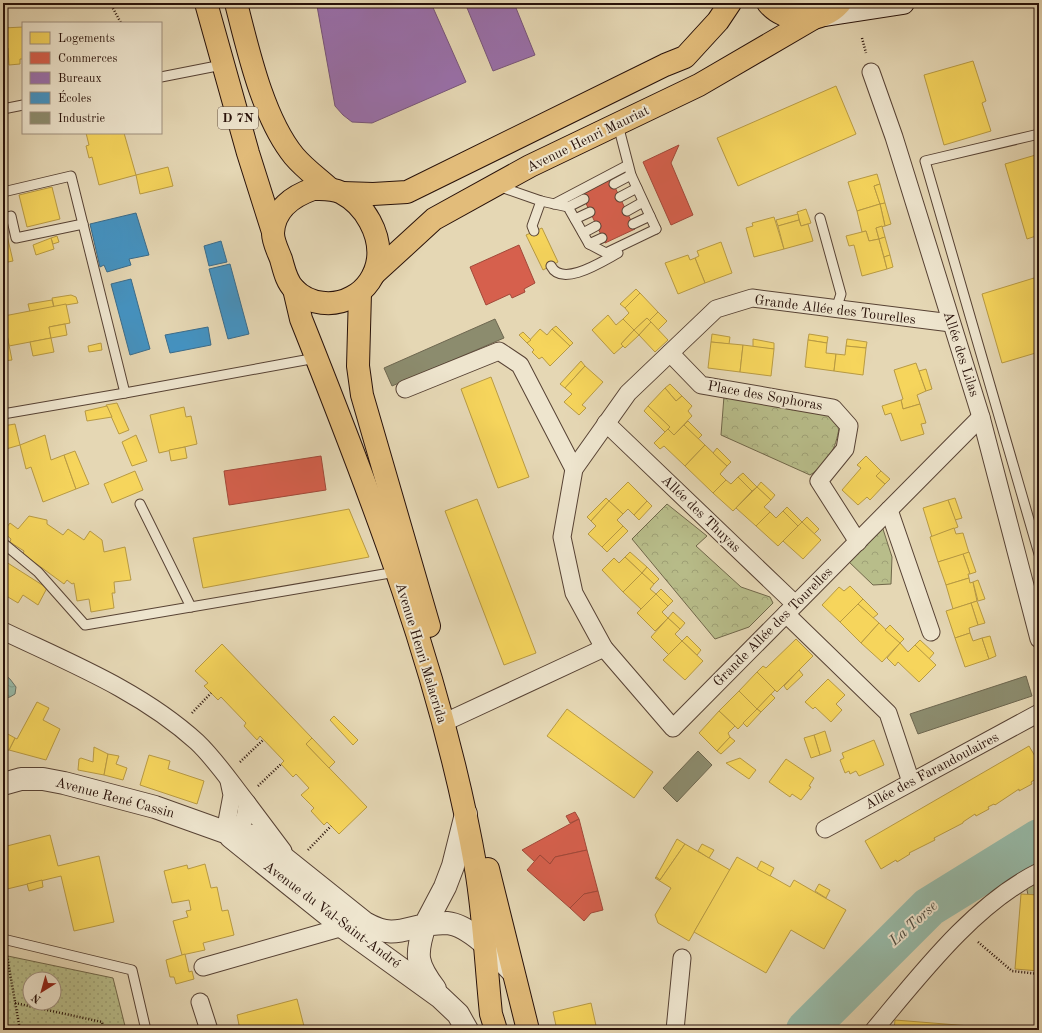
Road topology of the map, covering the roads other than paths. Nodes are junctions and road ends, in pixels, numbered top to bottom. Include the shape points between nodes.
1 (206, 3) edge
2 (236, 3) edge
3 (730, 3) edge
4 (768, 3) edge
5 (903, 3) edge
6 (826, 12) edge
7 (222, 65) junction
8 (871, 72) dead end
9 (162, 77) edge
10 (22, 105) edge
11 (3, 110) edge
12 (618, 125) junction
13 (1039, 134) edge
14 (628, 165) junction
15 (631, 175) junction
16 (614, 184) dead end
17 (495, 185) junction
18 (637, 188) junction
19 (337, 191) junction
20 (3, 192) edge
21 (620, 197) dead end
22 (584, 199) dead end
23 (541, 201) junction
24 (643, 202) junction
25 (554, 204) junction
26 (568, 207) junction
27 (626, 211) dead end
28 (590, 212) dead end
29 (650, 216) junction
30 (3, 218) edge
31 (820, 218) dead end
32 (575, 219) junction
33 (83, 224) junction
34 (633, 224) dead end
35 (596, 226) dead end
36 (656, 229) junction
37 (534, 231) dead end
38 (273, 232) junction
39 (583, 233) junction
40 (602, 238) dead end
41 (589, 244) junction
42 (551, 266) dead end
43 (374, 274) junction
44 (294, 289) junction
45 (360, 293) junction
46 (836, 309) junction
47 (951, 323) junction
48 (670, 354) junction
49 (316, 358) junction
50 (405, 389) dead end
51 (125, 393) junction
52 (3, 414) edge
53 (981, 417) junction
54 (606, 423) junction
55 (574, 469) junction
56 (140, 504) dead end
57 (889, 510) junction
58 (3, 542) edge
59 (858, 542) junction
60 (1039, 554) edge
61 (405, 570) junction
62 (191, 608) junction
63 (790, 609) junction
64 (3, 631) edge
65 (931, 632) dead end
66 (1039, 639) edge
67 (604, 648) junction
68 (1039, 713) edge
69 (448, 721) junction
70 (229, 781) junction
71 (911, 782) junction
72 (3, 784) edge
73 (250, 797) junction
74 (466, 814) junction
75 (825, 829) dead end
76 (225, 832) junction
77 (303, 862) junction
78 (1039, 872) edge
79 (425, 925) junction
80 (343, 927) junction
81 (4, 939) edge
82 (484, 944) junction
83 (682, 958) dead end
84 (203, 967) dead end
85 (513, 972) junction
86 (440, 997) junction
87 (200, 1002) dead end
88 (146, 1030) edge
89 (209, 1030) edge
90 (467, 1030) edge
91 (496, 1030) edge
92 (528, 1030) edge
93 (675, 1030) edge
94 (874, 1030) edge

1 - 7 main road, D 7N
2 - 19 main road, D 7N via 268,111 282,138 306,169
3 - 19 main road via 718,21 685,57 407,192 372,194
4 - 6 main road via 784,15 799,19
5 - 6 street, Avenue Henri Mauriat
6 - 12 main road, Avenue Henri Mauriat via 699,85
7 - 9 lane
7 - 38 main road, D 7N
8 - 47 street, Allée des Lilas via 894,137
10 - 11 lane
12 - 14 lane
12 - 17 main road, Avenue Henri Mauriat
13 - 60 lane, Allée des Lilas via 925,161
14 - 15 lane
14 - 25 lane
15 - 16 lane
15 - 18 lane
17 - 23 lane
17 - 43 main road, Avenue Henri Mauriat via 434,220
18 - 21 lane
18 - 24 lane
19 - 38 main road via 313,189 297,195 286,203 277,217
19 - 43 main road via 358,205 376,233 378,253
20 - 33 lane via 71,176
22 - 26 lane
23 - 25 lane
23 - 37 lane via 532,226
24 - 27 lane
24 - 29 lane
25 - 26 lane
26 - 32 lane
28 - 32 lane
29 - 34 lane
29 - 36 lane
30 - 33 lane via 11,216 16,238
31 - 46 lane via 841,294
32 - 39 lane
33 - 51 lane
35 - 39 lane
36 - 41 lane via 606,253
36 - 42 lane via 642,242 580,272 565,275 552,270
38 - 44 main road via 286,275
39 - 41 lane
40 - 41 lane
43 - 45 main road
44 - 45 main road via 307,299 332,304 346,301
44 - 49 main road, Avenue Henri Malacrida via 297,310
45 - 61 main road, Avenue Henri Malacrida via 358,366 362,395
46 - 47 street, Grande Allée des Tourelles
46 - 48 street, Grande Allée des Tourelles via 752,298 716,309
47 - 53 street, Allée des Lilas
48 - 54 street, Grande Allée des Tourelles via 628,393
48 - 59 street, Place des Sophoras via 701,385 833,408 849,426 845,449 819,481
49 - 51 lane
49 - 61 main road, Avenue Henri Malacrida via 378,516
50 - 55 street via 499,351 520,364
51 - 52 lane
53 - 57 street, Grande Allée des Tourelles
53 - 66 street, Allée des Lilas
54 - 55 street, Grande Allée des Tourelles
54 - 63 street, Allée des Thuyas
55 - 67 street, Grande Allée des Tourelles via 562,536 574,593
56 - 62 lane
57 - 59 street, Grande Allée des Tourelles
57 - 65 street
58 - 62 lane via 38,572 85,625
59 - 63 street, Grande Allée des Tourelles
61 - 62 lane
61 - 69 main road, Avenue Henri Malacrida
63 - 67 street, Grande Allée des Tourelles via 673,728
63 - 71 street, Allée des Thuyas via 888,713
64 - 70 street, Avenue du Val-Saint-André via 130,693 159,712 197,742
67 - 69 street
68 - 71 street, Allée des Farandoulaires
69 - 74 main road, Avenue Henri Malacrida
69 - 85 main road, Avenue Henri Malacrida
70 - 73 street, Avenue du Val-Saint-André
70 - 76 street via 232,795
71 - 75 street, Allée des Farandoulaires
72 - 76 street, Avenue René Cassin via 21,779 43,779 64,783 155,807
73 - 76 street via 245,819 240,826
73 - 77 street, Avenue du Val-Saint-André via 274,841
74 - 79 street, Avenue du Val-Saint-André via 453,866
74 - 82 main road, Avenue Henri Malacrida via 476,870
76 - 77 street, Avenue du Val-Saint-André via 252,836
76 - 80 street, Avenue du Val-Saint-André
77 - 79 street, Avenue du Val-Saint-André via 365,923 377,930 388,932
78 - 94 street via 1022,880 962,928
79 - 82 street, Avenue du Val-Saint-André via 456,925
79 - 86 street, Avenue du Val-Saint-André via 419,944 419,960 423,974
80 - 84 street
80 - 86 street, Avenue du Val-Saint-André
81 - 88 lane via 132,970
82 - 85 street, Avenue du Val-Saint-André
82 - 91 main road, Avenue Henri Malacrida via 491,1014
83 - 93 street
85 - 92 main road, Avenue Henri Malacrida
86 - 90 street, Avenue du Val-Saint-André via 458,1014
87 - 89 street

